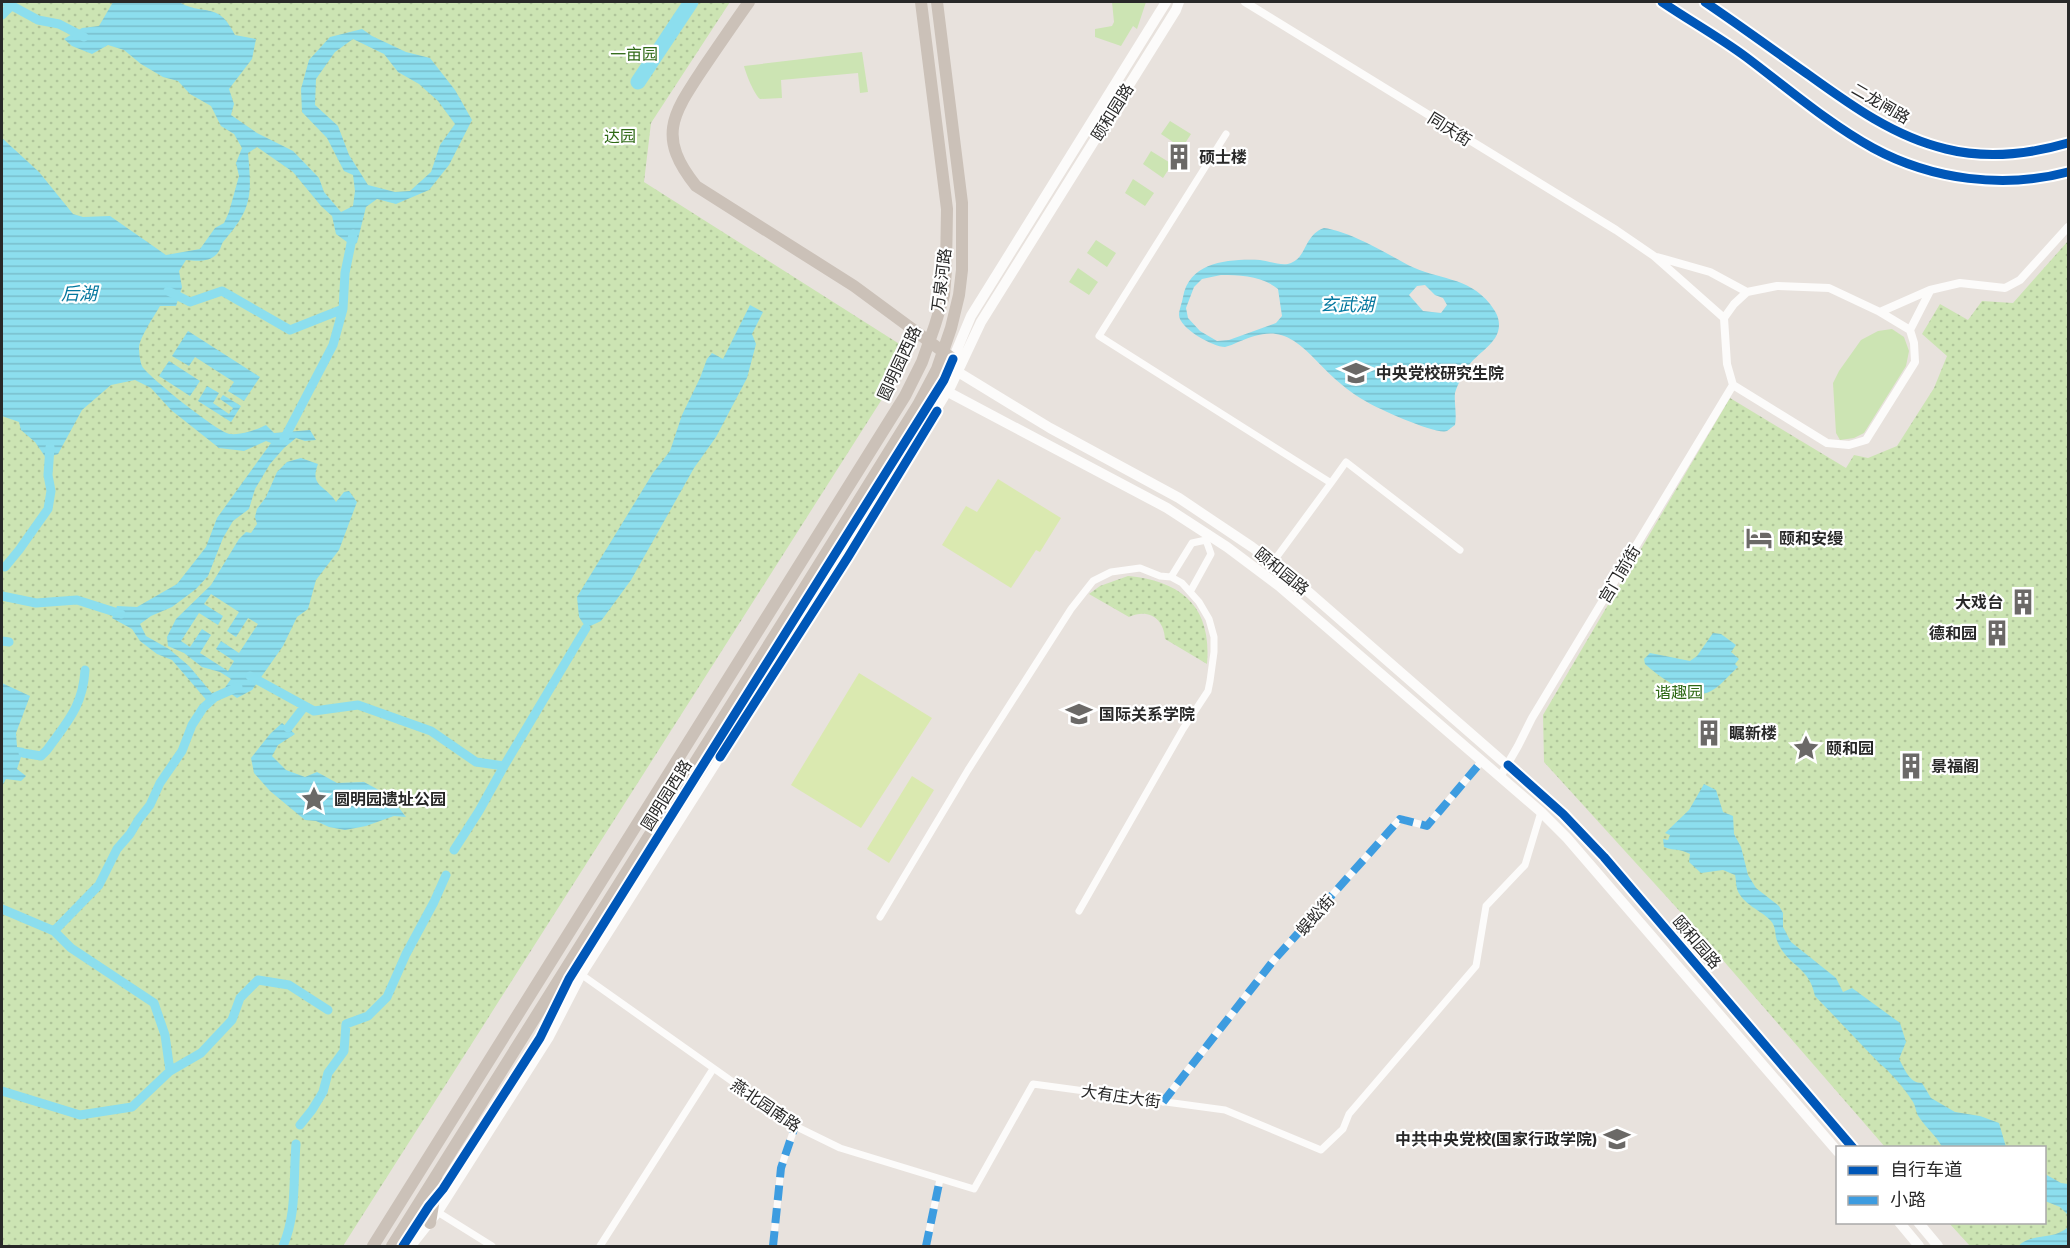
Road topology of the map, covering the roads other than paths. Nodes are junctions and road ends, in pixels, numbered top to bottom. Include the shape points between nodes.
1 (749, 2) edge
2 (921, 2) edge
3 (938, 2) edge
4 (1166, 2) edge
5 (1179, 2) edge
6 (1245, 2) edge
7 (1662, 2) edge
8 (1705, 2) edge
9 (1766, 45) junction
10 (1754, 63) junction
11 (1226, 134) dead end
12 (2068, 143) edge
13 (2068, 172) edge
14 (2068, 226) edge
15 (1654, 256) junction
16 (1930, 290) junction
17 (1747, 292) junction
18 (1880, 312) junction
19 (1724, 318) junction
20 (1910, 330) junction
21 (953, 359) junction
22 (958, 372) junction
23 (1733, 385) junction
24 (948, 392) junction
25 (1331, 483) junction
26 (1207, 537) junction
27 (1460, 550) dead end
28 (1273, 562) junction
29 (1171, 577) junction
30 (1190, 592) junction
31 (800, 595) joint
32 (1481, 762) junction
33 (1508, 765) junction
34 (1500, 777) junction
35 (1541, 812) junction
36 (1079, 910) dead end
37 (880, 917) dead end
38 (582, 975) junction
39 (713, 1069) junction
40 (1162, 1102) junction
41 (795, 1126) junction
42 (1851, 1146) edge
43 (1836, 1150) edge
44 (440, 1170) junction
45 (940, 1179) junction
46 (974, 1189) joint
47 (433, 1207) junction
48 (430, 1223) joint
49 (1901, 1224) edge
50 (1920, 1224) edge
51 (373, 1246) edge
52 (392, 1246) edge
53 (403, 1246) edge
54 (412, 1246) edge
55 (492, 1246) edge
56 (600, 1246) edge
57 (772, 1246) edge
58 (926, 1246) edge
59 (1919, 1246) edge
60 (1938, 1246) edge

1 - 21 highway via 679,105 672,133 676,157 683,170 696,186 854,286
2 - 51 highway, 圆明园西路 via 947,209 944,294 922,362 788,585
3 - 31 highway, 万泉河路 via 962,203 962,270 951,328 937,369 918,405
4 - 21 main road, 颐和园路 via 972,316
5 - 22 main road, 颐和园路 via 981,322
6 - 15 street, 同庆街
7 - 10 main road
8 - 9 main road, 二龙闸路
9 - 10 main road
9 - 12 main road, 二龙闸路 via 1846,102 1900,134 1947,150 2001,154 2041,151
10 - 13 main road via 1873,148 1900,160 1960,178 1985,180 2030,180
11 - 25 street via 1099,336
14 - 16 street via 2020,280 2005,288 1960,283
15 - 17 street via 1710,272
15 - 19 street
16 - 18 street
16 - 20 street
17 - 18 street via 1777,286 1829,288
17 - 19 street
18 - 20 street
19 - 23 street via 1727,364
20 - 23 street via 1915,362 1866,440 1849,445 1827,443
21 - 22 main road
21 - 24 main road, 颐和园路
21 - 47 street, 圆明园西路 via 938,390 569,979 540,1038
22 - 24 main road
22 - 28 main road, 颐和园路 via 1050,429 1188,504
23 - 33 street, 宫门前街 via 1532,718
24 - 26 main road, 颐和园路 via 1140,493
24 - 38 street, 圆明园西路 via 848,557
25 - 27 street via 1346,462
25 - 28 street
26 - 29 street via 1192,543
26 - 30 street via 1211,554
26 - 32 main road, 颐和园路 via 1279,586
28 - 33 main road, 颐和园路
29 - 30 street
29 - 37 street via 1140,568 1111,572 1093,580 968,770
30 - 36 street via 1209,619 1214,637 1208,691
31 - 44 highway, 圆明园西路
32 - 34 main road, 颐和园路
32 - 40 street, 蜈蚣街 via 1427,826 1400,819 1274,960
33 - 34 street, 宫门前街
33 - 42 main road, 颐和园路 via 1563,813 1604,857
34 - 35 main road, 颐和园路
35 - 40 street, 大有庄大街 via 1525,865 1486,906 1476,966 1349,1114 1343,1129 1321,1150 1225,1110
35 - 43 main road, 颐和园路 via 1594,867
38 - 39 street, 燕北园南路
38 - 47 street, 圆明园西路 via 550,1037
39 - 41 street, 燕北园南路
39 - 56 street
40 - 46 street, 大有庄大街 via 1033,1084
41 - 45 street, 燕北园南路 via 840,1148
41 - 57 street via 781,1168
44 - 47 highway
44 - 52 highway, 圆明园西路
45 - 46 street, 燕北园南路
45 - 58 street
47 - 48 highway
47 - 53 street, 圆明园西路
47 - 55 street
48 - 54 street
49 - 59 main road
50 - 60 main road

